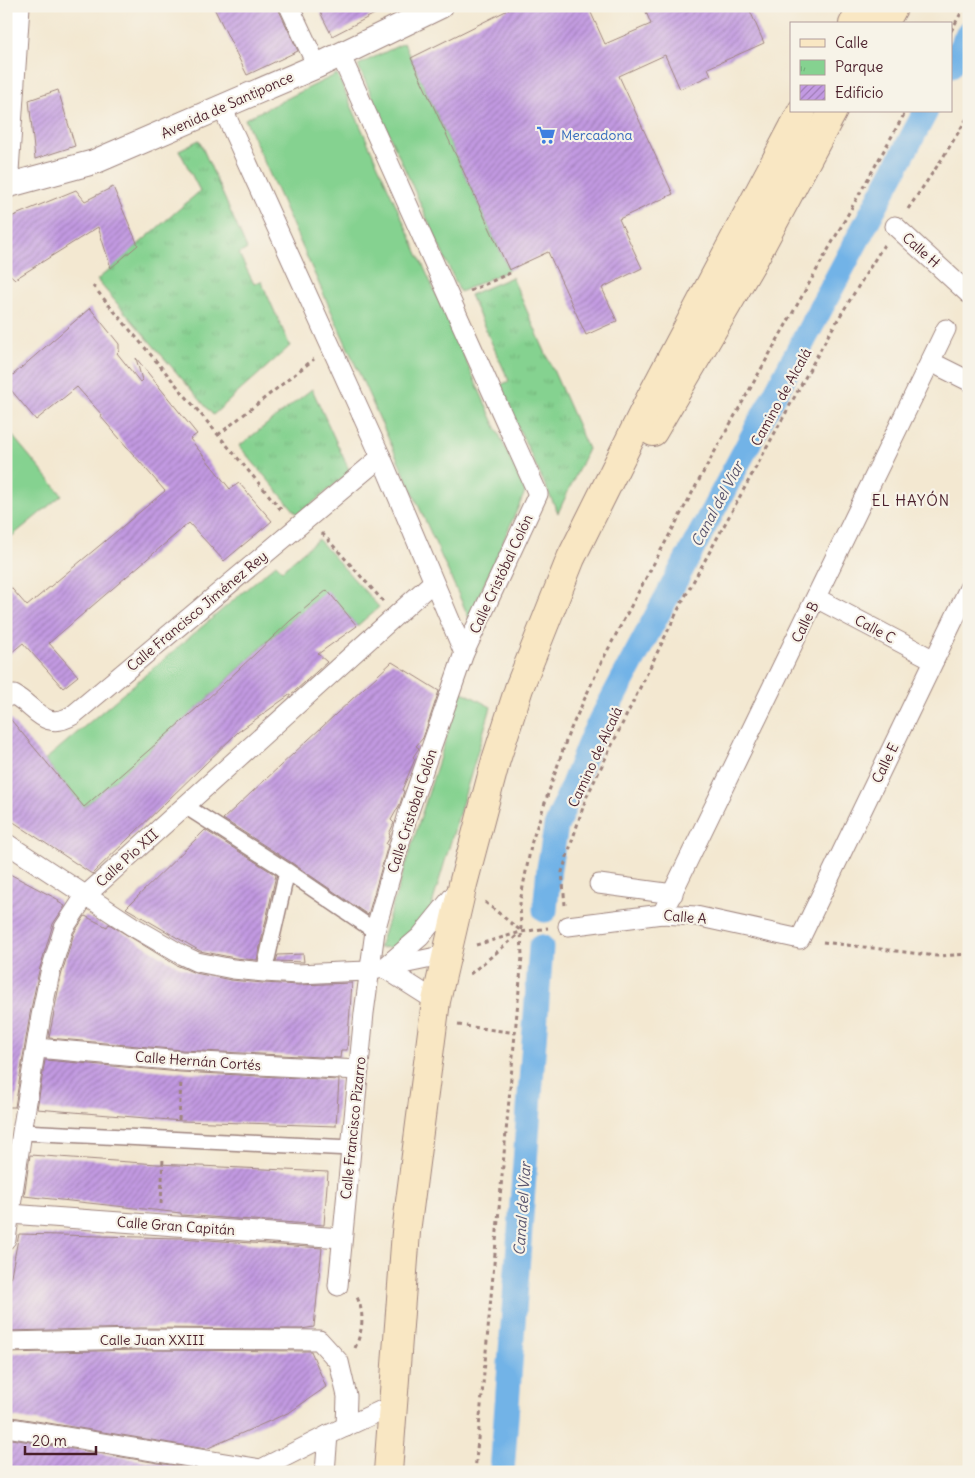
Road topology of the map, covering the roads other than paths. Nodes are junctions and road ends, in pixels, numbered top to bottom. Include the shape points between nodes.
1 (20, 6) edge
2 (289, 6) edge
3 (441, 6) edge
4 (846, 6) edge
5 (864, 6) edge
6 (879, 6) edge
7 (894, 6) edge
8 (843, 22) edge
9 (854, 22) edge
10 (869, 22) edge
11 (885, 22) edge
12 (340, 54) junction
13 (317, 66) junction
14 (222, 107) junction
15 (801, 112) edge
16 (832, 112) edge
17 (7, 186) edge
18 (895, 226) road end
19 (969, 294) edge
20 (946, 329) dead end
21 (931, 362) junction
22 (969, 381) edge
23 (380, 457) junction
24 (433, 582) junction
25 (969, 588) edge
26 (816, 598) junction
27 (964, 612) edge
28 (464, 653) junction
29 (934, 660) junction
30 (6, 698) edge
31 (496, 760) junction
32 (185, 806) junction
33 (6, 843) edge
34 (287, 871) junction
35 (463, 884) junction
36 (599, 884) dead end
37 (673, 894) junction
38 (86, 896) junction
39 (662, 914) junction
40 (568, 926) road end
41 (375, 931) junction
42 (800, 938) joint
43 (446, 954) junction
44 (376, 969) junction
45 (264, 972) junction
46 (436, 1001) junction
47 (37, 1048) junction
48 (359, 1070) junction
49 (16, 1140) edge
50 (351, 1148) junction
51 (10, 1214) junction
52 (341, 1238) junction
53 (6, 1239) edge
54 (338, 1286) road end
55 (6, 1342) edge
56 (393, 1406) junction
57 (6, 1427) edge
58 (346, 1427) junction
59 (328, 1435) junction
60 (258, 1470) edge
61 (325, 1472) edge
62 (388, 1472) edge

1 - 17 street
2 - 13 street
3 - 12 street, Avenida de Santiponce
4 - 8 main road
5 - 9 main road
6 - 10 main road
7 - 11 main road
12 - 13 street, Avenida de Santiponce
12 - 28 street, Calle Cristóbal Colón via 538,494
13 - 14 street, Avenida de Santiponce
14 - 17 street, Avenida de Santiponce via 94,162
14 - 23 street
15 - 31 main road via 651,397 571,558 520,688
16 - 31 main road via 755,258 634,464
18 - 19 street, Calle H
20 - 21 street, Calle B
21 - 22 street
21 - 26 street, Calle B
23 - 24 street
23 - 30 street, Calle Francisco Jiménez Rey via 66,719 49,721 14,695
24 - 28 street
24 - 32 street, Calle Pío XII
25 - 27 street, Calle E
26 - 29 street, Calle C
26 - 37 street, Calle B
27 - 29 street, Calle E
28 - 41 street, Calle Cristobal Colón via 408,814
29 - 42 street, Calle E
31 - 35 main road
32 - 34 street
32 - 38 street, Calle Pío XII
33 - 38 street
34 - 41 street
34 - 45 street
35 - 43 main road
35 - 44 street via 420,937
36 - 37 street, Calle A
37 - 39 street, Calle B
38 - 45 street via 197,962
38 - 47 street, Calle Pío XII via 64,928 50,973
39 - 40 street, Calle A
39 - 42 street, Calle A via 696,916
41 - 44 street, Calle Cristobal Colón
43 - 44 street
43 - 46 main road
44 - 45 street via 298,974
44 - 46 street
44 - 48 street, Calle Francisco Pizarro
46 - 56 main road via 406,1232
47 - 48 street, Calle Hernán Cortés via 181,1061
47 - 49 street, Calle Pío XII
48 - 50 street, Calle Francisco Pizarro
49 - 50 street via 171,1139
49 - 51 street, Calle Pío XII
50 - 52 street, Calle Francisco Pizarro
51 - 52 street, Calle Gran Capitán
51 - 53 street, Calle Pío XII
52 - 54 street, Calle Francisco Pizarro
55 - 58 street, Calle Juan XXIII via 319,1340 339,1362 347,1396
56 - 58 street
56 - 62 main road
57 - 60 street
58 - 59 street
59 - 60 street
59 - 61 street

